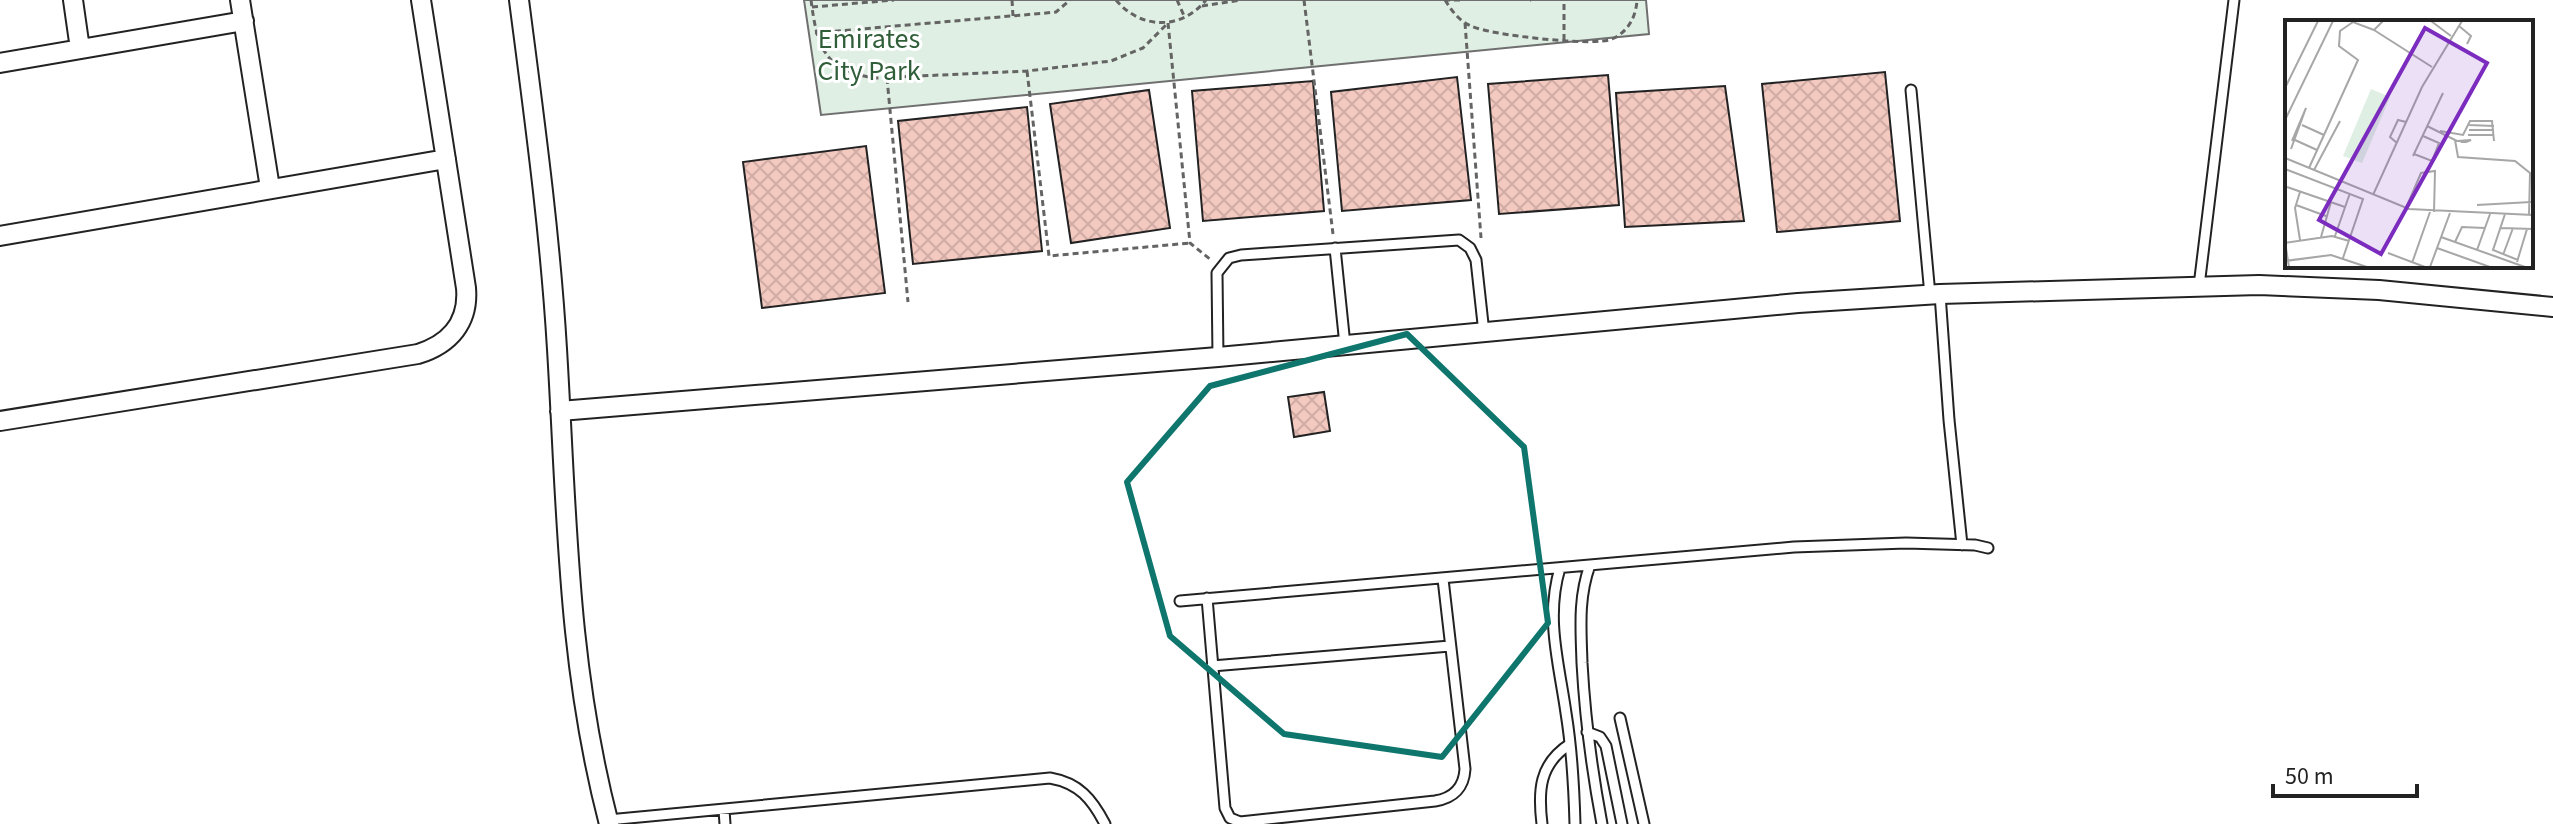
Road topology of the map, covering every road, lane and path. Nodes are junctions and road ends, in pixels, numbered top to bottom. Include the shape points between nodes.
1 (73, 0) edge
2 (240, 0) edge
3 (421, 0) edge
4 (519, 0) edge
5 (811, 0) edge
6 (885, 0) edge
7 (894, 0) edge
8 (1012, 0) edge
9 (1070, 0) edge
10 (1116, 0) edge
11 (1177, 0) edge
12 (1206, 0) edge
13 (1241, 0) edge
14 (1304, 0) edge
15 (1445, 0) edge
16 (1463, 0) edge
17 (1564, 0) edge
18 (1637, 0) edge
19 (2234, 0) edge
20 (1201, 6) junction
21 (812, 7) junction
22 (1013, 16) junction
23 (1185, 18) junction
24 (244, 21) junction
25 (1168, 23) junction
26 (1465, 23) junction
27 (815, 33) junction
28 (1564, 40) junction
29 (80, 49) junction
30 (0, 63) edge
31 (1027, 71) junction
32 (887, 78) junction
33 (1911, 90) dead end
34 (446, 159) junction
35 (270, 188) junction
36 (0, 236) edge
37 (1190, 243) junction
38 (1335, 248) junction
39 (1476, 260) junction
40 (1220, 267) junction
41 (2199, 286) junction
42 (1935, 294) junction
43 (908, 302) dead end
44 (2553, 307) edge
45 (1484, 333) junction
46 (1345, 345) junction
47 (1218, 357) junction
48 (560, 411) junction
49 (0, 421) edge
50 (1962, 545) junction
51 (1988, 548) dead end
52 (1590, 565) junction
53 (1560, 568) junction
54 (1443, 579) junction
55 (1207, 598) junction
56 (1180, 601) dead end
57 (1450, 646) junction
58 (1212, 666) junction
59 (1585, 712) junction
60 (1567, 714) junction
61 (1620, 718) dead end
62 (1587, 732) junction
63 (1570, 744) junction
64 (1614, 790) junction
65 (1597, 793) junction
66 (724, 810) junction
67 (1318, 819) edge
68 (609, 822) edge
69 (725, 824) edge
70 (1105, 824) edge
71 (1542, 824) edge
72 (1575, 824) edge
73 (1602, 824) edge
74 (1622, 824) edge
75 (1644, 824) edge

1 - 29 street
2 - 24 street
3 - 34 street
4 - 48 street via 549,240
5 - 21 path
6 - 7 path
6 - 21 path
8 - 22 path
9 - 22 path via 1056,12
10 - 25 path via 1143,21
11 - 23 path
12 - 20 path
13 - 20 path
14 - 38 path
15 - 16 path
15 - 26 path
17 - 28 path
18 - 28 path via 1629,25 1613,39
19 - 41 lane
20 - 23 path
21 - 27 path
22 - 27 path
23 - 25 path
24 - 29 street
24 - 35 street
25 - 31 path via 1153,41 1122,58
25 - 37 path
26 - 28 path via 1483,31
26 - 39 path via 1482,249
27 - 32 path via 826,54 843,69
29 - 30 street
31 - 32 path
31 - 37 path via 1049,256
32 - 43 path
33 - 42 lane
34 - 35 street
34 - 49 street via 467,298 459,326 437,347
35 - 36 street
37 - 40 path
38 - 39 lane via 1451,239 1465,244
38 - 40 lane via 1235,256
38 - 46 lane
39 - 45 lane
40 - 47 lane
41 - 42 street
41 - 44 street via 2379,290
42 - 45 street
42 - 50 lane
45 - 46 street
46 - 47 street
47 - 48 street
48 - 68 street via 575,644
50 - 51 lane
50 - 52 lane via 1794,547
52 - 53 lane
52 - 59 lane via 1580,608
53 - 54 lane
53 - 60 lane via 1552,626
54 - 55 lane
54 - 57 lane
55 - 56 lane
55 - 58 lane
57 - 58 lane
57 - 67 lane via 1465,769 1457,791 1443,800
58 - 67 lane via 1227,814 1240,822
59 - 60 lane
59 - 62 lane
60 - 63 lane
61 - 75 lane
62 - 64 lane via 1604,741
62 - 65 lane
63 - 71 lane via 1552,758 1542,778
63 - 72 lane
64 - 65 lane
64 - 74 lane
65 - 73 lane
66 - 68 lane
66 - 69 lane
66 - 70 lane via 1050,778 1086,794

